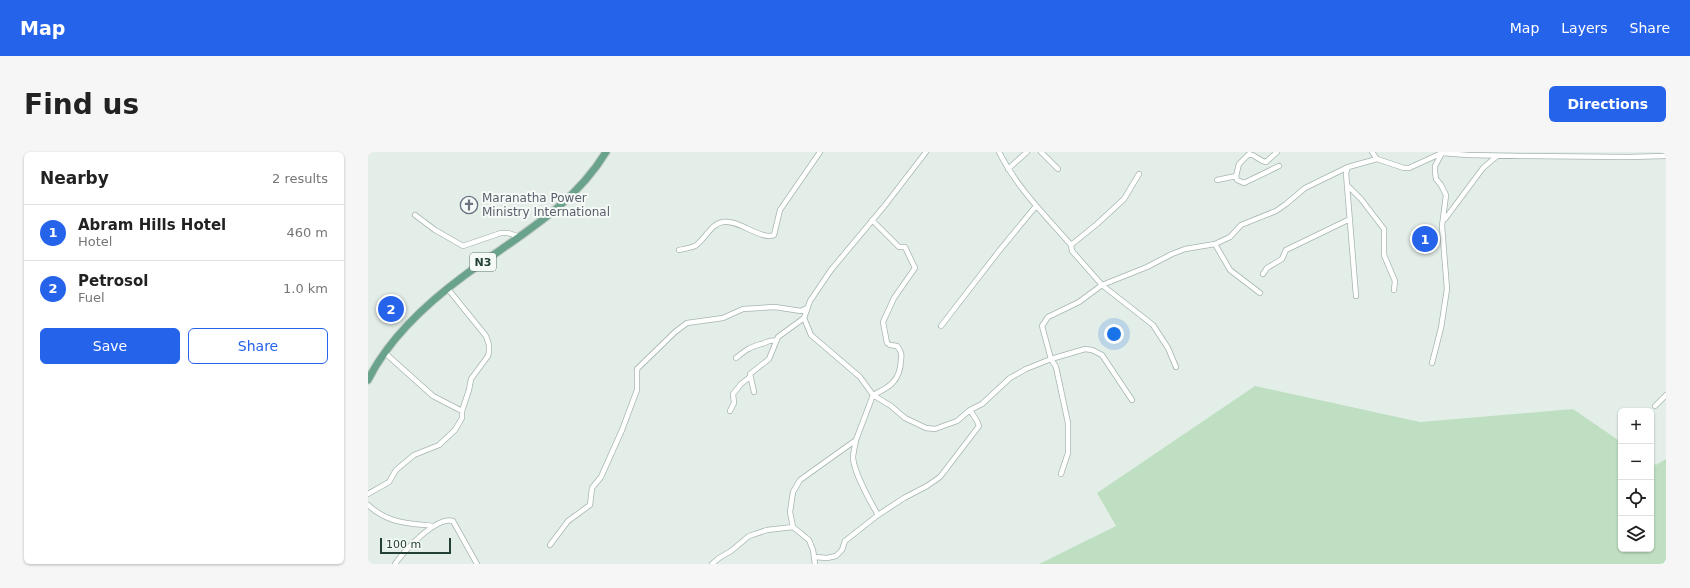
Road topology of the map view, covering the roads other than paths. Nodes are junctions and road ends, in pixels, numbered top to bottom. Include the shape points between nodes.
1 (606, 152) edge
2 (820, 152) edge
3 (926, 152) edge
4 (999, 152) edge
5 (1028, 152) edge
6 (1041, 152) edge
7 (1277, 152) edge
8 (1372, 152) edge
9 (1442, 153) junction
10 (1647, 154) edge
11 (1497, 156) junction
12 (1666, 156) edge
13 (1378, 159) junction
14 (1279, 166) dead end
15 (1348, 167) junction
16 (1008, 169) junction
17 (1058, 169) dead end
18 (1340, 171) junction
19 (1346, 173) junction
20 (1139, 174) dead end
21 (1236, 176) junction
22 (1217, 180) dead end
23 (1347, 185) junction
24 (1036, 206) junction
25 (415, 215) dead end
26 (1350, 219) junction
27 (872, 220) junction
28 (1443, 222) junction
29 (520, 237) junction
30 (1214, 244) junction
31 (1071, 245) junction
32 (679, 250) dead end
33 (1263, 274) dead end
34 (1102, 285) junction
35 (448, 289) junction
36 (1394, 290) dead end
37 (1260, 293) dead end
38 (1356, 296) dead end
39 (806, 308) junction
40 (804, 318) junction
41 (941, 326) dead end
42 (776, 341) junction
43 (385, 353) junction
44 (736, 358) dead end
45 (1051, 359) junction
46 (1432, 363) dead end
47 (1176, 366) dead end
48 (750, 377) junction
49 (368, 380) edge
50 (754, 392) dead end
51 (873, 395) junction
52 (1666, 395) edge
53 (1132, 400) dead end
54 (1655, 406) dead end
55 (970, 410) junction
56 (462, 411) junction
57 (730, 411) dead end
58 (856, 440) junction
59 (1061, 474) dead end
60 (368, 494) edge
61 (368, 505) edge
62 (878, 516) junction
63 (434, 526) junction
64 (793, 527) junction
65 (550, 545) dead end
66 (815, 557) junction
67 (395, 564) edge
68 (477, 564) edge
69 (712, 564) edge
70 (815, 564) edge

1 - 29 main road, N3 via 577,189 553,212
2 - 32 street via 785,202 774,235 768,236 733,223 722,222 695,246
3 - 27 street
4 - 16 street
5 - 16 street
6 - 17 street
7 - 21 street via 1266,162 1249,154 1239,164
8 - 13 street
9 - 11 street
9 - 13 street via 1409,168
9 - 28 street via 1434,172 1446,195
10 - 11 street via 1628,157
10 - 12 street
11 - 28 street via 1483,168
13 - 15 street
14 - 21 street via 1244,183 1237,180
15 - 18 street
15 - 19 street
16 - 24 street
18 - 19 street
18 - 30 street via 1305,188 1276,211 1241,225 1230,237
19 - 23 street
20 - 31 street via 1124,199
21 - 22 street
23 - 26 street
23 - 36 street via 1384,229 1384,255 1394,281
24 - 31 street
24 - 41 street
25 - 29 street via 463,246 501,233
26 - 33 street via 1286,250 1282,259 1267,268
26 - 38 street
27 - 39 street via 831,270
27 - 51 street via 899,246 905,247 915,268 894,298 883,322 887,343 897,346 902,355 901,367 893,383
28 - 46 street via 1447,289 1442,328
29 - 35 main road, N3
30 - 34 street via 1185,249
30 - 37 street via 1230,270
31 - 34 street via 1072,251
34 - 45 street via 1079,302 1048,317 1042,326
34 - 47 street via 1153,325
35 - 43 main road, N3 via 414,319
35 - 56 street via 486,336 489,345 488,356 471,379
39 - 40 street
39 - 65 street via 800,311 775,307 743,309 723,318 687,323 675,332 637,369 637,390 601,477 592,488 590,505 568,521
40 - 42 street
40 - 51 street via 811,335 860,377
42 - 44 street via 768,340 753,346
42 - 48 street via 769,359 752,371
43 - 49 main road, N3
43 - 56 street via 433,396
45 - 53 street via 1085,349 1102,355
45 - 55 street via 1010,378 982,404
45 - 59 street via 1056,367 1068,423 1068,453
48 - 50 street
48 - 57 street via 733,394 734,403
51 - 55 street via 905,418 930,429 957,421
51 - 58 street
52 - 54 street
55 - 62 street via 979,426 940,477
56 - 60 street via 462,418 455,430 439,445 414,455 396,470 389,482
58 - 62 street via 854,462
58 - 64 street via 796,485 790,512
61 - 63 street via 391,520
62 - 66 street via 846,541 836,556
63 - 67 street
63 - 68 street via 453,521
64 - 66 street via 809,540
64 - 69 street via 767,530 749,536
66 - 70 street

